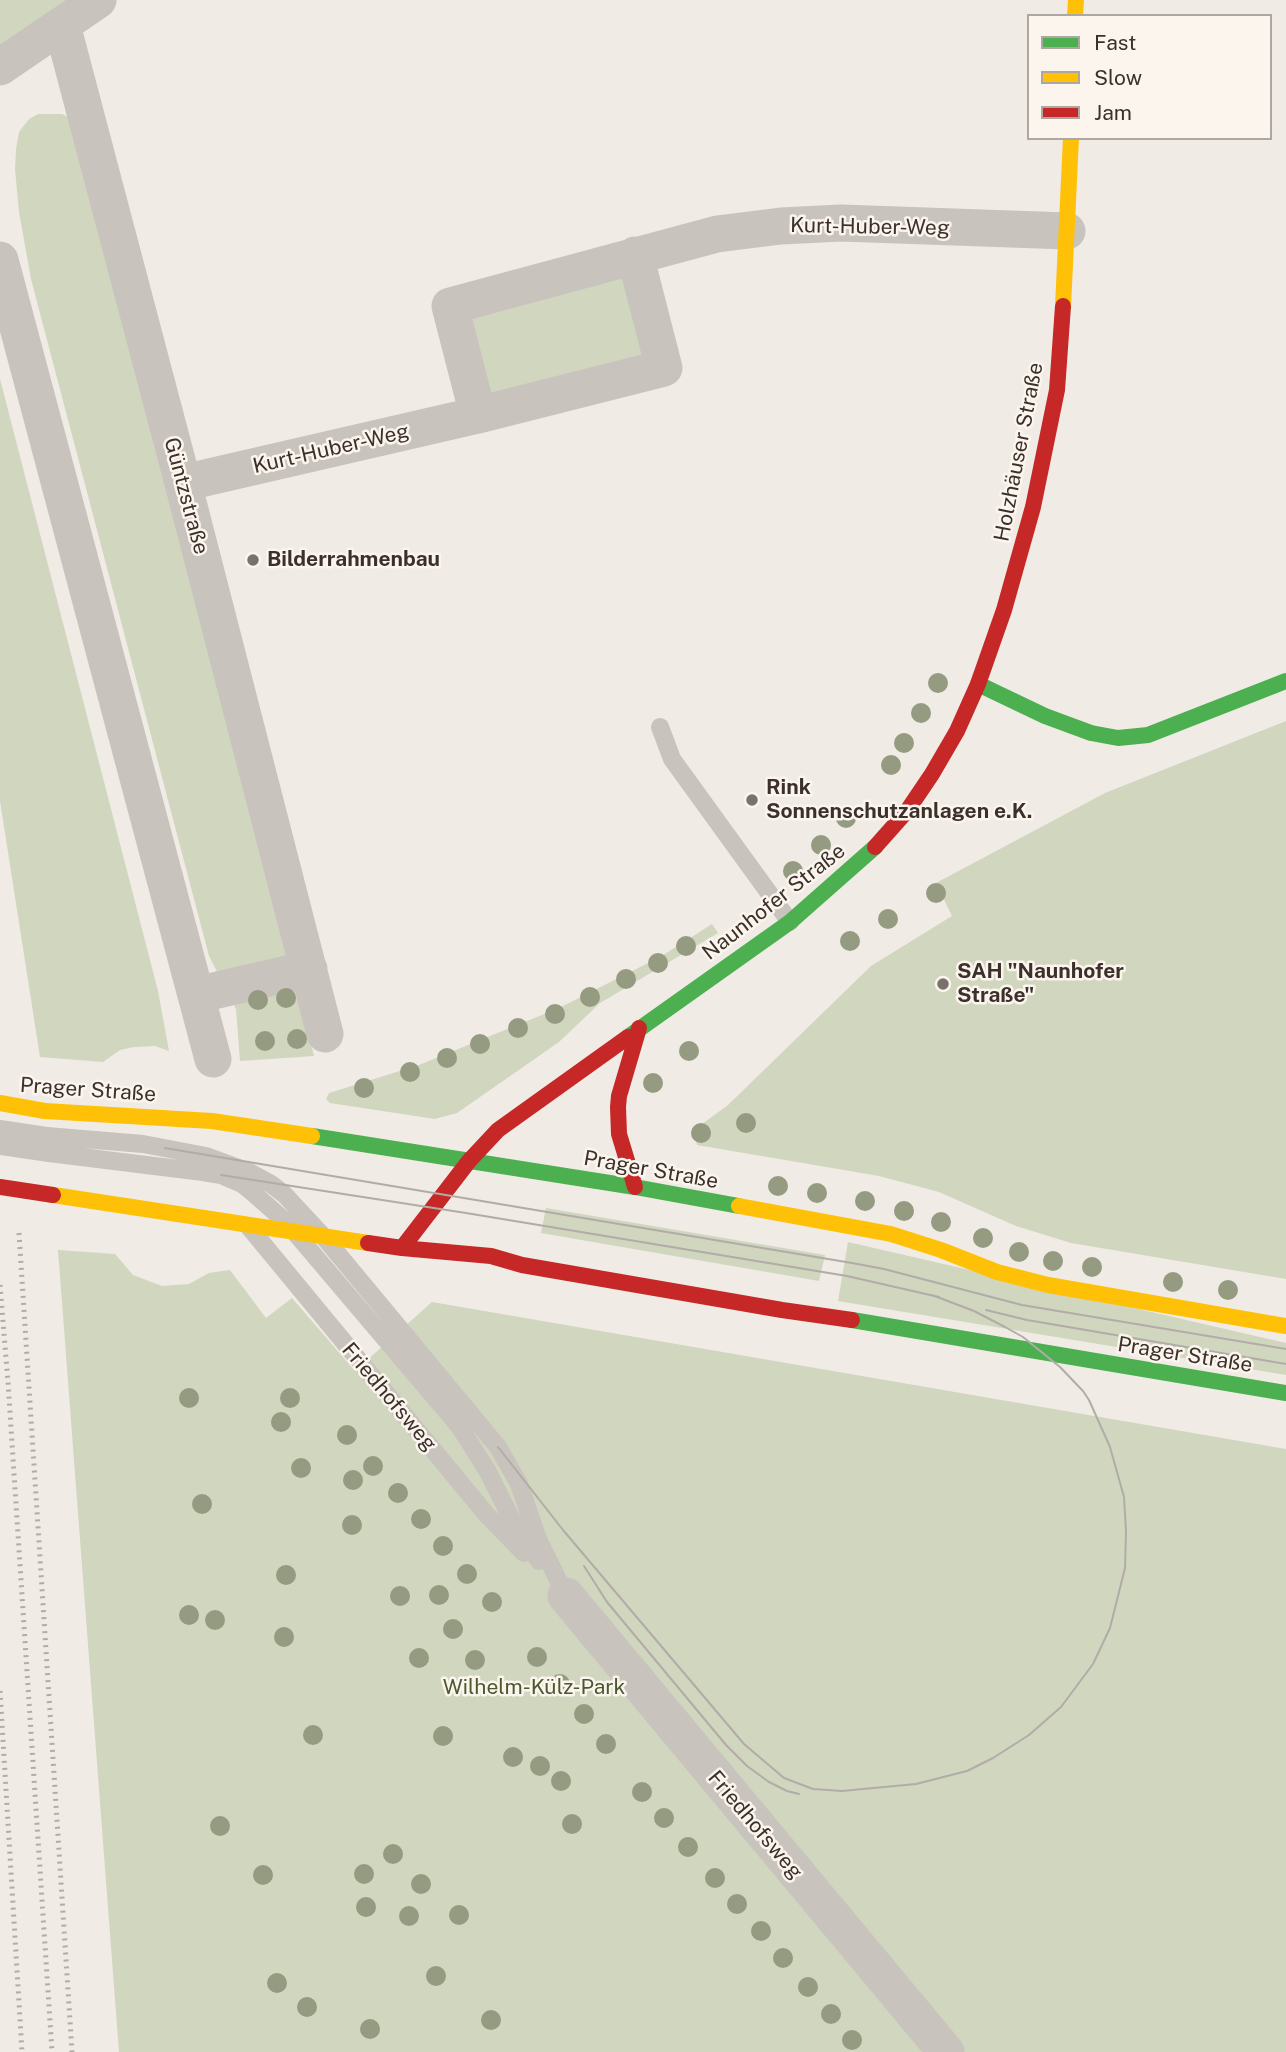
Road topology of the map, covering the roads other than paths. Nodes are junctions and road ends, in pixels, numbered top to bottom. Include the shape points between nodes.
1 (98, 0) edge
2 (62, 24) junction
3 (0, 67) edge
4 (1071, 140) edge
5 (1067, 231) junction
6 (635, 256) junction
7 (0, 260) edge
8 (478, 415) junction
9 (183, 483) junction
10 (1286, 681) edge
11 (978, 684) junction
12 (660, 727) dead end
13 (790, 922) junction
14 (310, 969) junction
15 (196, 996) junction
16 (639, 1028) junction
17 (326, 1034) dead end
18 (213, 1059) dead end
19 (0, 1103) edge
20 (0, 1129) edge
21 (48, 1145) junction
22 (0, 1146) edge
23 (470, 1161) junction
24 (0, 1187) edge
25 (635, 1187) junction
26 (246, 1224) junction
27 (295, 1232) junction
28 (323, 1236) junction
29 (402, 1248) junction
30 (1286, 1326) edge
31 (1286, 1393) edge
32 (566, 1597) junction
33 (946, 2052) edge

1 - 2 street
2 - 3 street
2 - 9 street, Güntzstraße
4 - 5 main road, Holzhäuser Straße
5 - 6 street, Kurt-Huber-Weg via 841,223 781,226 717,234
5 - 11 main road, Holzhäuser Straße via 1054,403 1020,560
6 - 8 street, Kurt-Huber-Weg via 450,306
6 - 8 street, Kurt-Huber-Weg via 664,368
7 - 15 street
8 - 9 street, Kurt-Huber-Weg
9 - 14 street, Güntzstraße
10 - 11 main road via 1149,735 1118,738 1045,716
11 - 13 main road, Naunhofer Straße via 957,731 907,811 853,868
12 - 13 lane via 672,759
13 - 16 main road, Naunhofer Straße
14 - 15 street
14 - 17 street, Güntzstraße
15 - 18 street
16 - 23 main road, Naunhofer Straße via 507,1122
16 - 25 main road via 618,1107 620,1134
19 - 23 main road, Prager Straße, bridge via 45,1111 212,1121
20 - 21 lane, bridge
21 - 22 lane, bridge
21 - 27 lane, Friedhofsweg via 222,1175 242,1184
21 - 28 lane, Friedhofsweg via 143,1144 237,1166 284,1194
23 - 25 main road, Prager Straße
23 - 29 main road, Naunhofer Straße
24 - 26 main road, Prager Straße, bridge
25 - 30 main road, Prager Straße via 891,1234 997,1272 1061,1288
26 - 27 main road, Prager Straße
26 - 32 lane, Friedhofsweg via 486,1514
27 - 28 main road, Prager Straße
27 - 32 lane, Friedhofsweg via 459,1426 488,1470 520,1534
28 - 29 main road, Prager Straße
28 - 32 lane, Friedhofsweg via 498,1447
29 - 31 main road, Prager Straße via 491,1256 768,1308
32 - 33 street, Friedhofsweg

